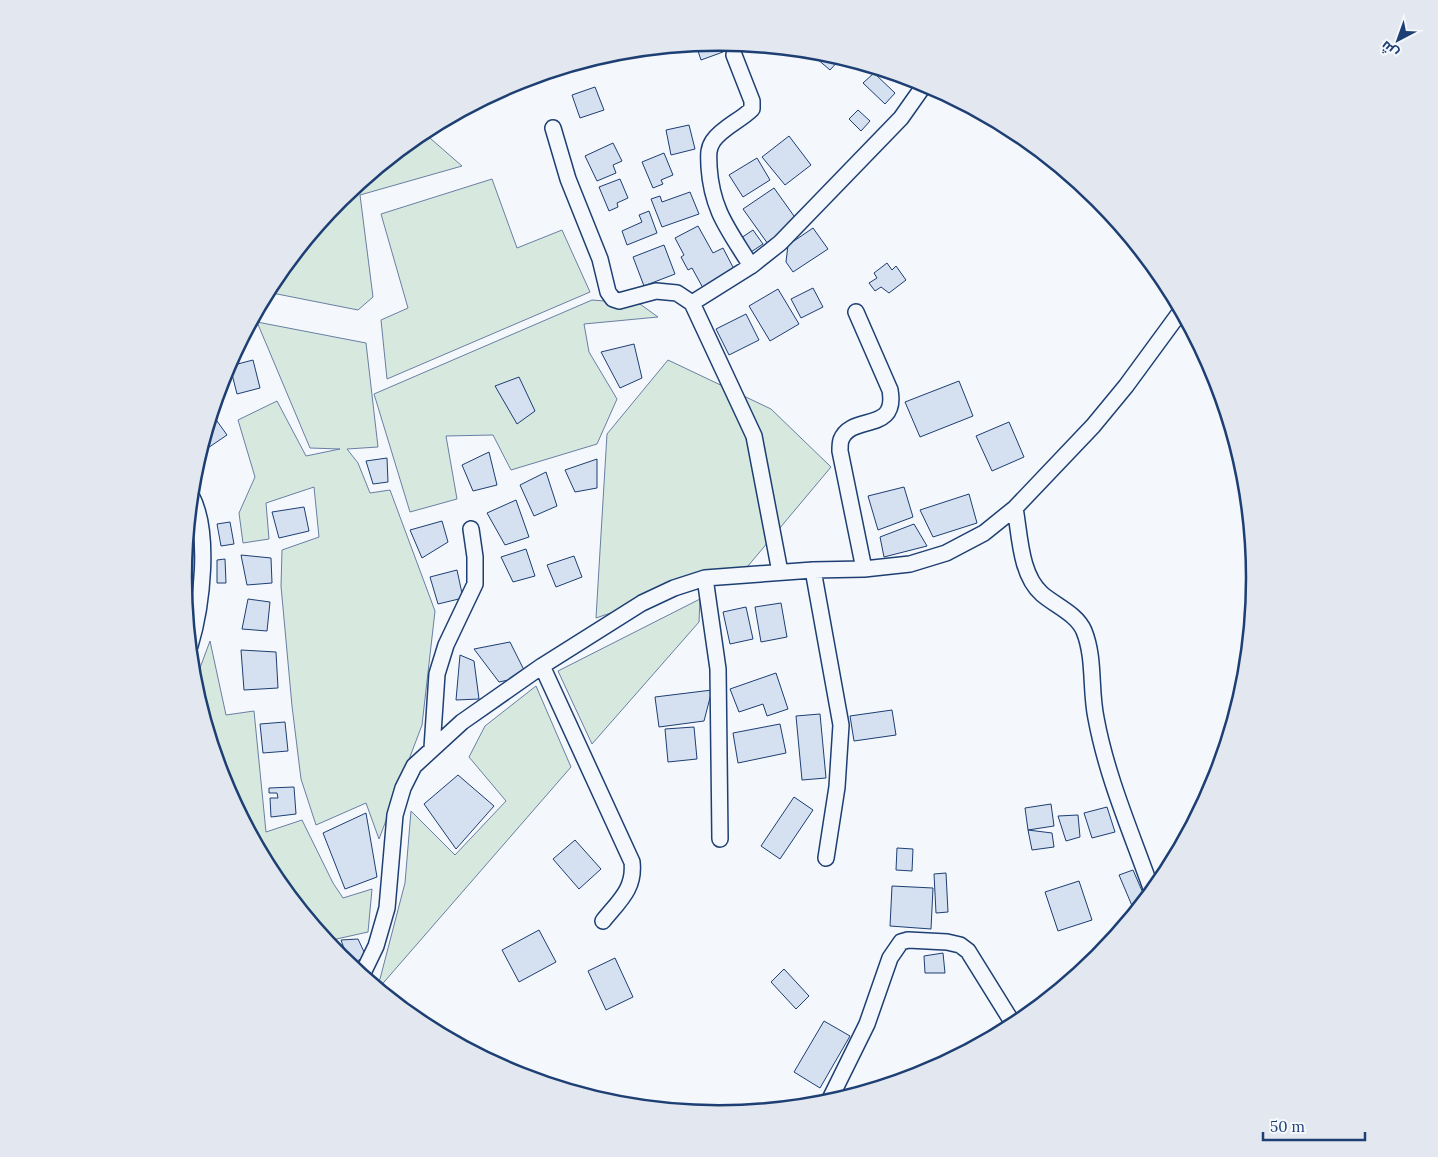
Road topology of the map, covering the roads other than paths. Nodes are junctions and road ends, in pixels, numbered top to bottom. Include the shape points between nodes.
1 (734, 55) dead end
2 (920, 91) edge
3 (553, 128) dead end
4 (751, 266) junction
5 (692, 303) junction
6 (856, 312) dead end
7 (1177, 317) edge
8 (1015, 508) junction
9 (196, 512) edge
10 (471, 529) dead end
11 (813, 570) junction
12 (864, 570) junction
13 (780, 572) junction
14 (705, 578) junction
15 (194, 626) edge
16 (542, 666) junction
17 (432, 748) junction
18 (720, 839) dead end
19 (826, 858) dead end
20 (1149, 882) edge
21 (603, 921) dead end
22 (365, 969) edge
23 (1009, 1019) edge
24 (833, 1093) edge

1 - 4 street via 752,101 752,109 713,142 708,152 710,184 717,211
2 - 4 street via 900,118 780,242
3 - 5 street via 568,179 613,299 619,301 656,291 677,293
4 - 5 street
5 - 13 street via 754,436
6 - 12 street via 890,390 892,403 888,413 850,430 841,439 840,452
7 - 8 street via 1094,426
8 - 12 street via 984,533 946,554 910,564
8 - 20 street via 1031,581 1041,593 1077,620 1084,632 1095,717 1108,768
9 - 15 street via 203,540
10 - 17 street via 475,584 446,645 437,674
11 - 12 street
11 - 13 street
11 - 19 street via 841,725 838,787
13 - 14 street
14 - 16 street via 642,603
14 - 18 street via 718,669
16 - 17 street via 462,722
16 - 21 street via 632,862 633,876 629,888
17 - 22 street via 414,766 403,788 395,815 387,908 376,946
23 - 24 street via 968,951 948,942 901,942 890,958 867,1024

